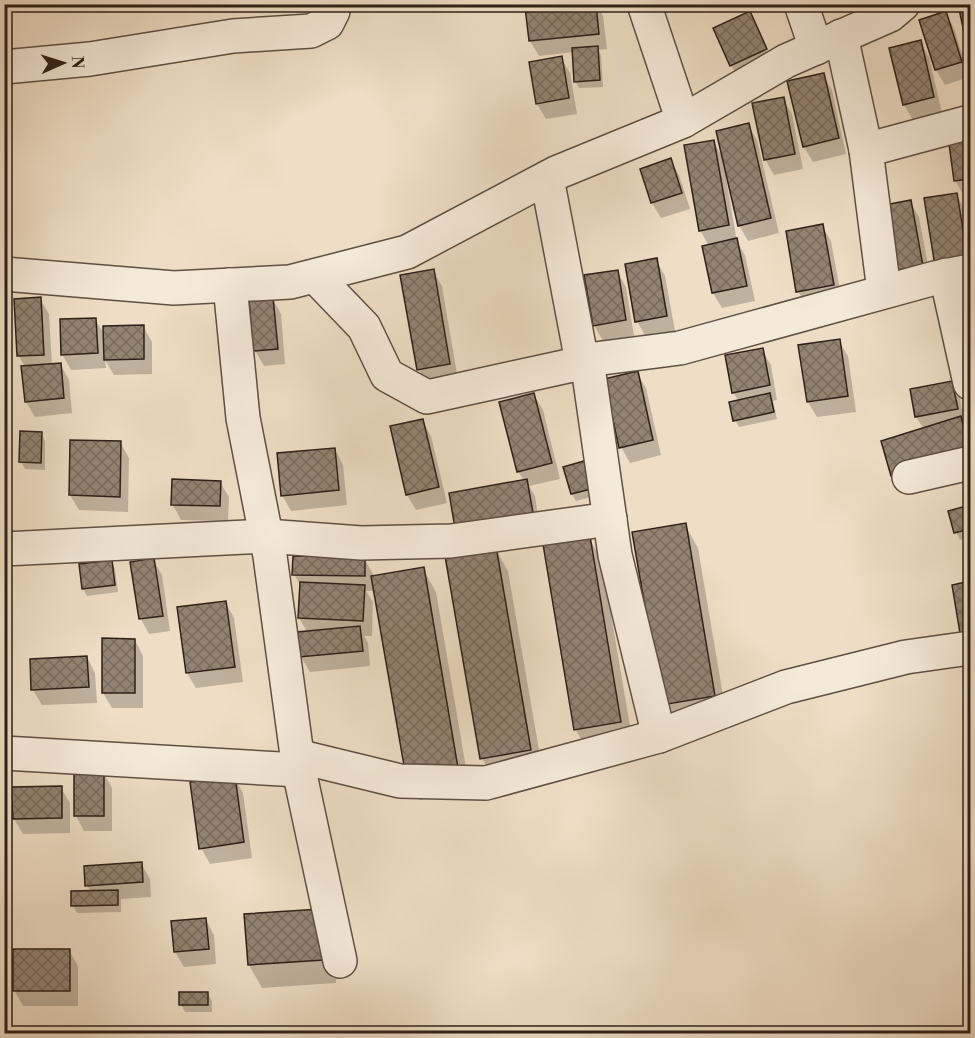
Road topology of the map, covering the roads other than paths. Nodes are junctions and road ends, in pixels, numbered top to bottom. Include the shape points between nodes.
1 (333, 4) edge
2 (644, 4) edge
3 (801, 4) edge
4 (903, 4) edge
5 (829, 42) junction
6 (4, 67) edge
7 (683, 121) junction
8 (970, 122) edge
9 (866, 150) junction
10 (547, 178) junction
11 (958, 273) edge
12 (4, 274) edge
13 (315, 276) junction
14 (230, 285) junction
15 (884, 291) junction
16 (584, 361) junction
17 (970, 383) edge
18 (970, 463) edge
19 (909, 477) dead end
20 (610, 519) junction
21 (266, 536) junction
22 (4, 549) edge
23 (970, 648) edge
24 (659, 736) junction
25 (4, 753) edge
26 (298, 763) junction
27 (340, 961) dead end

1 - 6 street via 327,23 311,31 233,36 90,59
2 - 7 street
3 - 5 street
4 - 5 street via 890,15
5 - 7 street via 786,61
5 - 9 street
7 - 10 street
8 - 9 street
9 - 15 street
10 - 13 street via 407,252
10 - 16 street
11 - 15 street
11 - 17 street
12 - 14 street via 174,288
13 - 14 street via 290,282
13 - 16 street via 364,327 387,375 427,397
14 - 21 street via 243,418
15 - 16 street via 680,348
16 - 20 street
18 - 19 street
20 - 21 street via 451,541 361,543
20 - 24 street via 615,555
21 - 22 street
21 - 26 street
23 - 24 street via 906,657 786,687
24 - 26 street via 486,783 400,781
25 - 26 street
26 - 27 street

